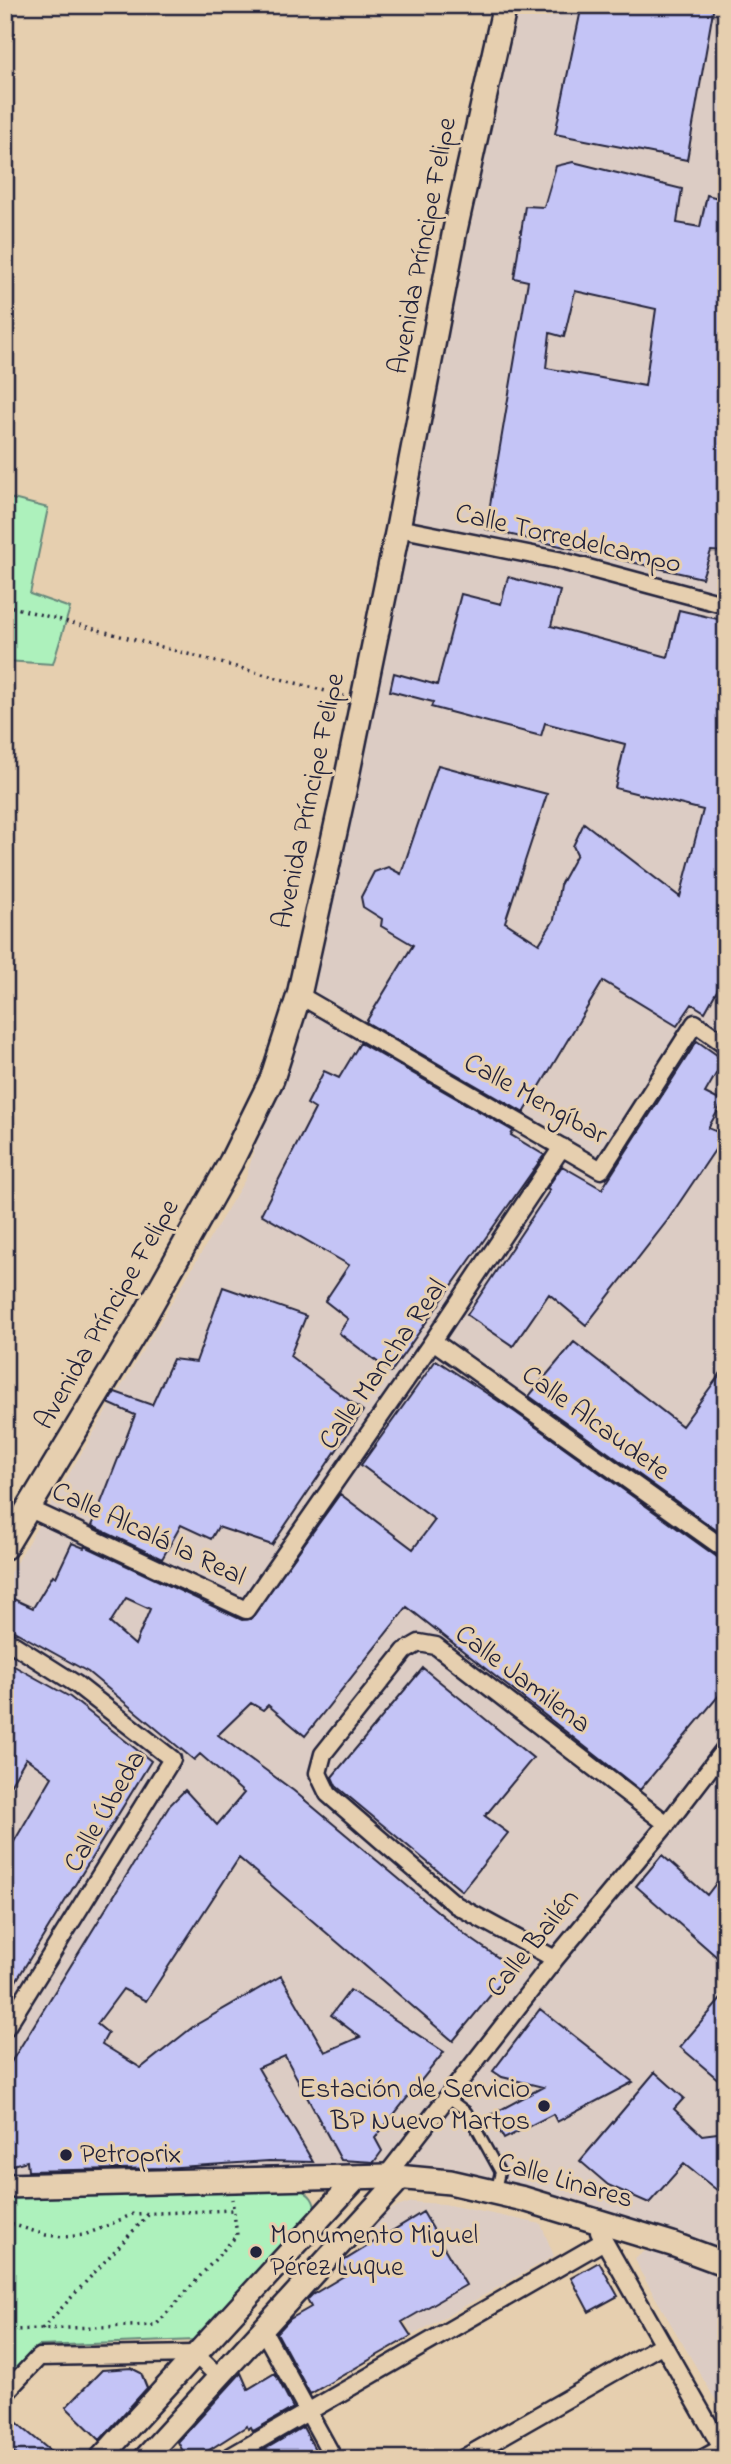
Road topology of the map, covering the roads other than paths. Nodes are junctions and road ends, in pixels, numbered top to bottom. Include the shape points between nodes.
1 (505, 5) edge
2 (398, 528) junction
3 (726, 605) edge
4 (299, 995) junction
5 (726, 1045) edge
6 (562, 1147) junction
7 (433, 1341) junction
8 (28, 1508) junction
9 (5, 1546) edge
10 (726, 1550) edge
11 (246, 1610) joint
12 (5, 1639) edge
13 (726, 1747) edge
14 (667, 1824) junction
15 (555, 1959) junction
16 (5, 2029) edge
17 (447, 2097) junction
18 (359, 2176) junction
19 (393, 2177) junction
20 (5, 2186) edge
21 (495, 2192) junction
22 (592, 2219) junction
23 (604, 2241) junction
24 (726, 2264) edge
25 (262, 2328) junction
26 (663, 2344) junction
27 (195, 2354) junction
28 (218, 2375) junction
29 (5, 2393) edge
30 (307, 2410) junction
31 (724, 2451) edge
32 (100, 2459) edge
33 (144, 2459) edge
34 (226, 2459) edge
35 (334, 2459) edge
36 (462, 2459) edge
37 (702, 2459) edge

1 - 2 main road, Avenida Príncipe Felipe
2 - 3 street, Calle Torredelcampo via 558,560
2 - 4 main road, Avenida Príncipe Felipe
4 - 6 street, Calle Mengíbar
4 - 8 main road, Avenida Príncipe Felipe via 272,1079 232,1162
5 - 6 street, Calle Mengíbar via 695,1023 601,1170
6 - 7 street, Calle Mancha Real
7 - 10 street, Calle Alcaudete
7 - 11 street, Calle Mancha Real
8 - 9 main road, Avenida Príncipe Felipe
8 - 11 street, Calle Alcalá la Real
12 - 16 street, Calle Úbeda via 76,1684 172,1759
13 - 14 street, Calle Bailén
14 - 15 street, Calle Bailén
14 - 15 street, Calle Jamilena via 436,1646 419,1643 405,1651 323,1755 318,1773 328,1794 456,1905
15 - 17 street, Calle Bailén
17 - 19 street, Calle Bailén
17 - 21 lane via 467,2112 500,2172
18 - 19 main road, Calle Linares
18 - 20 main road, Calle Linares
18 - 27 street
19 - 21 main road, Calle Linares
19 - 25 street
21 - 22 main road, Calle Linares
22 - 23 street
22 - 24 main road, Calle Linares
23 - 26 street
23 - 30 street
25 - 28 street
25 - 30 street
26 - 31 street
26 - 36 street
27 - 28 street
27 - 29 street via 39,2357
27 - 32 street
28 - 33 street
30 - 34 street
30 - 35 street
31 - 37 street

